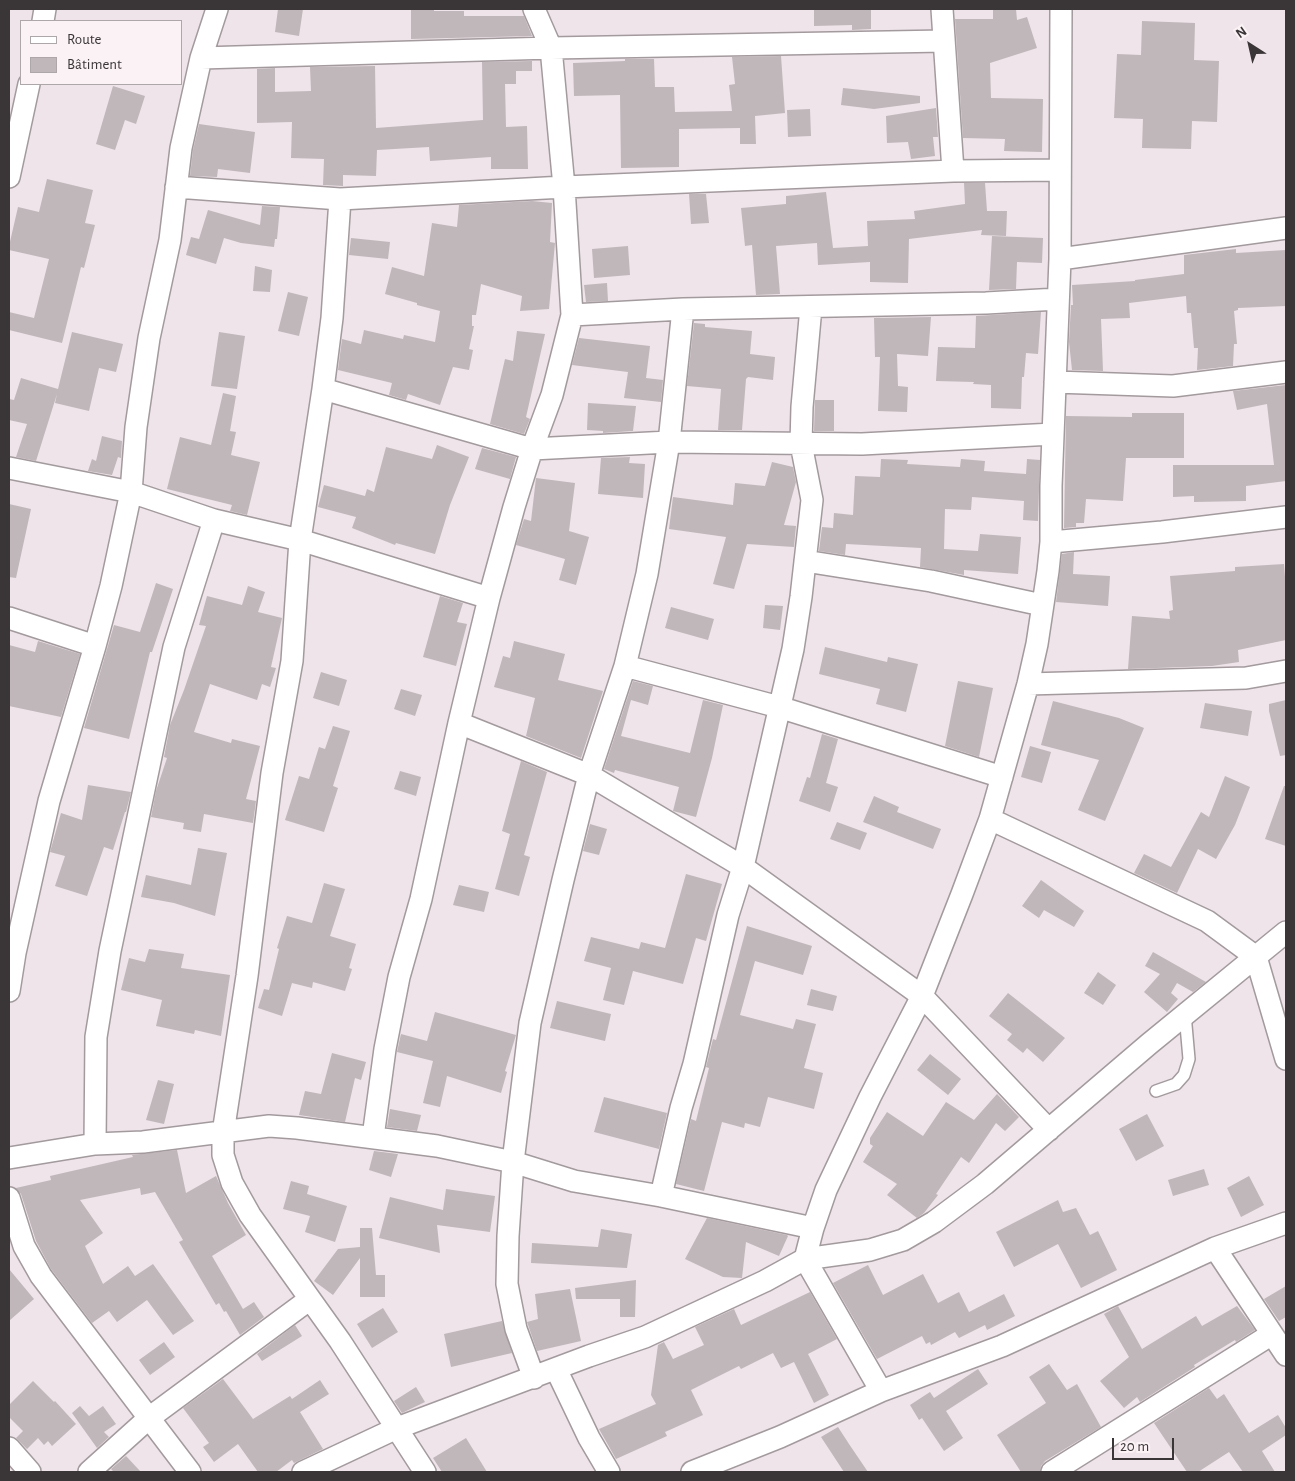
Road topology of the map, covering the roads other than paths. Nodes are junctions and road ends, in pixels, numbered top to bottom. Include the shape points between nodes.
1 (216, 9) edge
2 (534, 9) edge
3 (942, 9) edge
4 (1061, 9) edge
5 (944, 40) junction
6 (551, 48) junction
7 (202, 58) junction
8 (29, 85) edge
9 (1060, 170) junction
10 (953, 171) junction
11 (9, 177) edge
12 (176, 186) junction
13 (564, 187) junction
14 (340, 199) junction
15 (1286, 228) edge
16 (1060, 259) junction
17 (1058, 299) junction
18 (811, 307) junction
19 (683, 308) junction
20 (572, 315) junction
21 (1286, 372) edge
22 (1055, 382) junction
23 (323, 389) junction
24 (1053, 434) junction
25 (670, 442) junction
26 (801, 444) junction
27 (532, 449) junction
28 (9, 468) edge
29 (131, 492) junction
30 (1286, 517) edge
31 (214, 520) junction
32 (300, 540) junction
33 (1051, 542) junction
34 (804, 561) junction
35 (489, 598) junction
36 (1042, 605) junction
37 (9, 618) edge
38 (95, 646) junction
39 (625, 666) junction
40 (1286, 671) edge
41 (1028, 684) junction
42 (779, 707) junction
43 (459, 724) junction
44 (589, 775) junction
45 (1002, 777) junction
46 (990, 819) junction
47 (743, 867) junction
48 (1286, 932) edge
49 (1256, 958) junction
50 (9, 991) edge
51 (922, 996) junction
52 (1185, 1014) junction
53 (1286, 1058) edge
54 (1156, 1091) dead end
55 (1049, 1130) junction
56 (223, 1133) junction
57 (373, 1137) junction
58 (95, 1144) junction
59 (9, 1158) edge
60 (513, 1162) junction
61 (661, 1196) junction
62 (9, 1198) edge
63 (1286, 1222) edge
64 (813, 1228) junction
65 (1215, 1248) junction
66 (805, 1259) junction
67 (310, 1299) junction
68 (1272, 1334) junction
69 (1286, 1355) edge
70 (556, 1369) junction
71 (534, 1378) junction
72 (881, 1391) junction
73 (149, 1418) junction
74 (397, 1428) junction
75 (9, 1448) edge
76 (30, 1472) edge
77 (89, 1472) edge
78 (190, 1472) edge
79 (303, 1472) edge
80 (425, 1472) edge
81 (609, 1472) edge
82 (692, 1472) edge
83 (1052, 1472) edge

1 - 7 street
2 - 6 street
3 - 5 street
4 - 9 street
5 - 6 street
5 - 10 street
6 - 7 street
6 - 13 street
7 - 12 street via 181,148
8 - 11 street
9 - 10 street
9 - 16 street
10 - 13 street
12 - 14 street
12 - 29 street via 170,240 149,338 136,427
13 - 14 street
13 - 20 street
14 - 23 street via 332,318
15 - 16 street
16 - 17 street
17 - 18 street via 986,304
17 - 22 street
18 - 19 street
18 - 26 street
19 - 20 street
19 - 25 street
20 - 27 street via 552,396
21 - 22 street via 1173,386
22 - 24 street
23 - 27 street
23 - 32 street
24 - 26 street
24 - 33 street
25 - 26 street
25 - 27 street
25 - 39 street via 647,574
26 - 34 street via 812,500
27 - 35 street
28 - 29 street
29 - 31 street
29 - 38 street
30 - 33 street
31 - 32 street
31 - 58 street via 174,647 110,951 96,1036
32 - 35 street
32 - 56 street via 292,661 272,773 247,976
33 - 36 street
34 - 36 street via 931,581
34 - 42 street via 793,649
35 - 43 street
36 - 41 street
37 - 38 street
38 - 50 street via 49,801
39 - 42 street
39 - 44 street
40 - 41 street via 1246,678
41 - 45 street
42 - 45 street
42 - 47 street
43 - 44 street
43 - 57 street via 421,899 399,978
44 - 47 street
44 - 60 street via 530,1023
45 - 46 street
46 - 49 street via 1207,921
46 - 51 street
47 - 51 street
47 - 61 street via 728,915
48 - 49 street
49 - 52 street
49 - 53 street
51 - 55 street
51 - 64 street via 826,1190
52 - 54 lane via 1189,1059 1184,1076 1176,1084
52 - 55 street
55 - 66 street via 985,1184 934,1222 903,1240 870,1250
56 - 57 street via 269,1126
56 - 58 street
56 - 67 street via 223,1155 232,1183 250,1215
57 - 60 street
58 - 59 street
60 - 61 street via 574,1180
60 - 71 street via 507,1284 516,1330
61 - 64 street
62 - 73 street via 24,1246 41,1276
63 - 65 street
64 - 66 street
65 - 68 street
65 - 72 street via 1002,1346
66 - 70 street via 765,1282 645,1338
66 - 72 street
67 - 73 street
67 - 74 street
68 - 69 street
68 - 83 street
70 - 71 street
70 - 81 street
71 - 74 street
72 - 82 street
73 - 77 street
73 - 78 street
74 - 79 street
74 - 80 street
75 - 76 street

